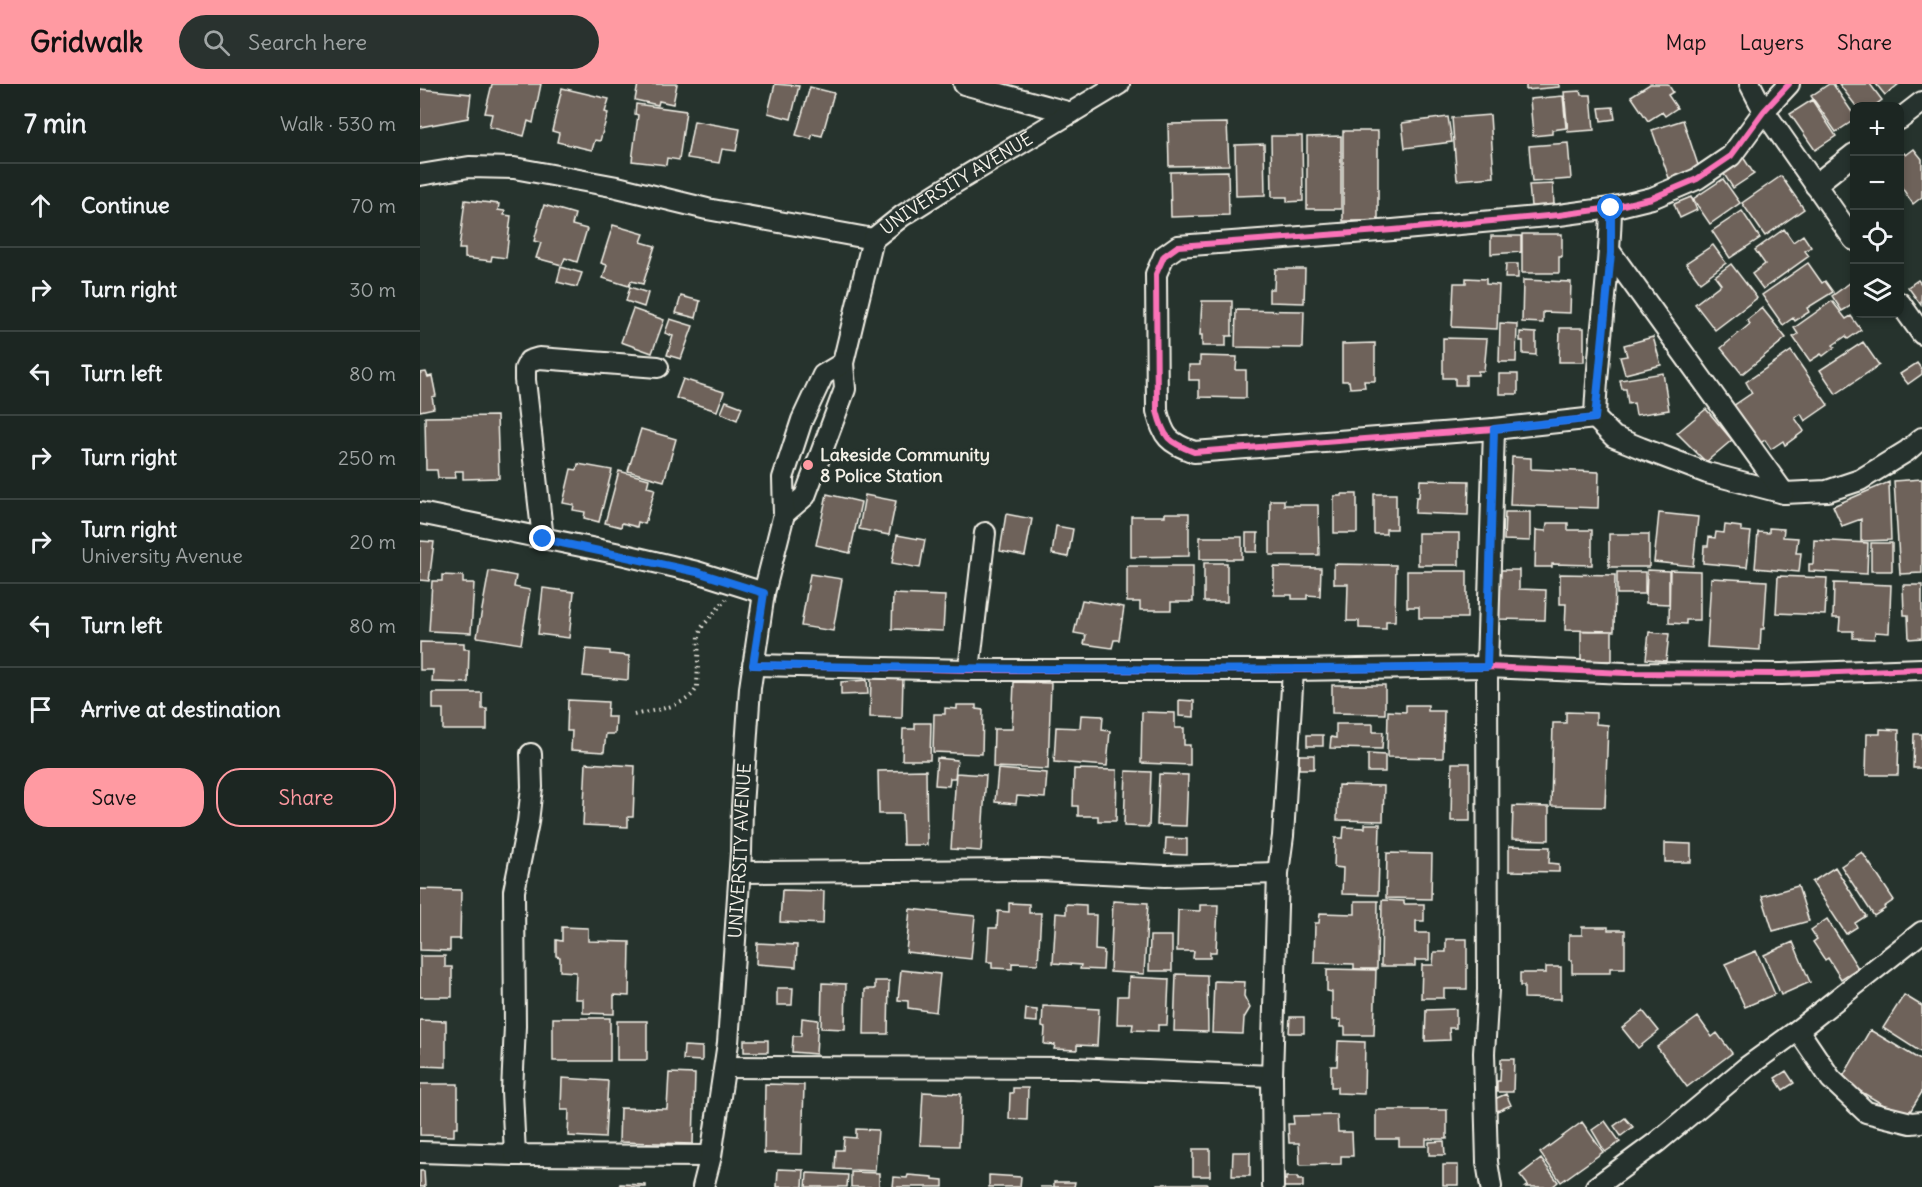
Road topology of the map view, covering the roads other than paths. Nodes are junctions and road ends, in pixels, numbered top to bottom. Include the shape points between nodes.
1 (964, 84) edge
2 (1119, 84) edge
3 (1750, 84) edge
4 (1788, 84) edge
5 (1922, 102) edge
6 (1764, 111) junction
7 (1071, 113) junction
8 (1904, 115) edge
9 (1851, 156) edge
10 (420, 175) edge
11 (1815, 185) junction
12 (1611, 208) junction
13 (1850, 234) edge
14 (873, 239) junction
15 (1611, 253) junction
16 (1904, 310) edge
17 (1922, 334) edge
18 (843, 363) junction
19 (658, 367) dead end
20 (1595, 418) junction
21 (1494, 429) junction
22 (1922, 438) edge
23 (1785, 493) junction
24 (420, 513) edge
25 (784, 514) junction
26 (984, 533) dead end
27 (543, 539) junction
28 (764, 593) junction
29 (753, 665) junction
30 (1487, 667) junction
31 (1922, 669) edge
32 (969, 670) junction
33 (1293, 670) junction
34 (531, 754) dead end
35 (740, 872) junction
36 (1278, 873) junction
37 (1922, 932) edge
38 (1798, 1030) junction
39 (725, 1067) junction
40 (1272, 1076) junction
41 (1922, 1122) edge
42 (420, 1152) edge
43 (515, 1155) junction
44 (711, 1156) junction
45 (704, 1187) edge
46 (1273, 1187) edge
47 (1491, 1187) edge
48 (1596, 1187) edge

1 - 7 street
2 - 7 street, UNIVERSITY AVENUE
3 - 6 street
4 - 6 street
5 - 8 street
6 - 11 street
6 - 12 street via 1731,156 1696,179 1652,198
7 - 14 street, UNIVERSITY AVENUE via 902,216
9 - 11 street
10 - 14 street via 469,167 514,168
11 - 13 street
12 - 15 street
12 - 21 street via 1178,246 1164,256 1156,274 1156,411 1163,433 1174,444 1194,452
14 - 18 street, UNIVERSITY AVENUE
15 - 20 street
15 - 23 street
16 - 17 street
18 - 25 street, UNIVERSITY AVENUE via 845,389 805,496
18 - 25 street, UNIVERSITY AVENUE via 823,375 802,420 783,478
19 - 27 street via 539,358 529,361 525,380
20 - 21 street
20 - 23 street via 1614,436 1652,452 1707,473
21 - 30 street
22 - 23 street via 1860,480 1827,491
24 - 27 street
25 - 28 street, UNIVERSITY AVENUE
26 - 32 street
27 - 28 street via 697,572
28 - 29 street, UNIVERSITY AVENUE
29 - 32 street
29 - 35 street, UNIVERSITY AVENUE
30 - 31 street via 1625,673
30 - 33 street
30 - 47 street via 1488,990 1484,1053
32 - 33 street
33 - 36 street
34 - 43 street via 528,822 514,891
35 - 36 street via 1040,870 1165,876
35 - 39 street, UNIVERSITY AVENUE
36 - 40 street
37 - 38 street
38 - 41 street via 1831,1079 1866,1112
38 - 48 street
39 - 40 street via 1072,1068
39 - 44 street, UNIVERSITY AVENUE
40 - 46 street
42 - 43 street
43 - 44 street
44 - 45 street, UNIVERSITY AVENUE

